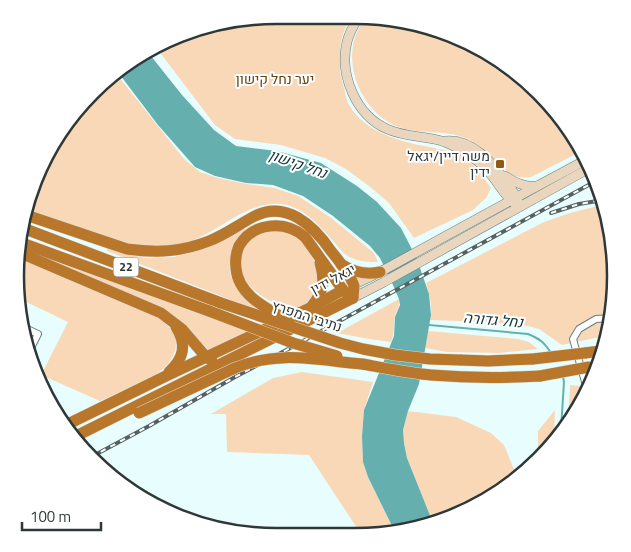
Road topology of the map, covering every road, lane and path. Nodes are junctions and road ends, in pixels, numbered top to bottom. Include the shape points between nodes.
1 (355, 24) edge
2 (442, 141) junction
3 (580, 163) edge
4 (497, 169) junction
5 (584, 171) edge
6 (499, 185) junction
7 (540, 185) junction
8 (514, 198) junction
9 (519, 206) junction
10 (481, 216) junction
11 (31, 217) edge
12 (28, 230) edge
13 (26, 244) edge
14 (313, 247) junction
15 (25, 255) edge
16 (340, 264) junction
17 (382, 277) junction
18 (354, 285) junction
19 (342, 290) junction
20 (353, 298) junction
21 (310, 308) junction
22 (170, 319) junction
23 (603, 319) edge
24 (30, 330) edge
25 (313, 334) junction
26 (33, 344) edge
27 (596, 352) edge
28 (206, 357) junction
29 (362, 364) junction
30 (218, 366) junction
31 (590, 367) edge
32 (166, 376) junction
33 (585, 380) edge
34 (71, 423) edge
35 (80, 434) edge
36 (83, 439) edge

1 - 2 main road via 347,44 346,60 349,85 360,106 387,129
2 - 4 main road via 454,140 465,144 482,154
2 - 6 main road via 475,159
3 - 7 main road, יגאל ידין
4 - 7 main road via 520,185
4 - 8 main road
5 - 9 main road, יגאל ידין
6 - 8 main road
6 - 10 main road via 499,198
7 - 8 main road, יגאל ידין
8 - 9 main road
8 - 10 main road, יגאל ידין
9 - 17 main road, יגאל ידין via 427,258
10 - 17 main road, יגאל ידין via 423,248
11 - 16 highway via 127,249 163,252 186,249 211,240 254,216 278,211 299,218 312,227
12 - 25 highway, נתיבי המפרץ / 22, bridge
13 - 29 highway, נתיבי המפרץ / 22, bridge via 293,343
14 - 19 highway
14 - 21 highway via 322,268 323,284
14 - 25 highway, bridge via 291,228 270,226 250,233 239,246 235,262 240,283 259,304
15 - 22 highway
16 - 17 highway
16 - 18 highway
17 - 18 main road, יגאל ידין
17 - 20 main road, יגאל ידין
18 - 19 main road, יגאל ידין
18 - 20 highway
19 - 20 highway
19 - 21 highway, יגאל ידין
20 - 30 highway, יגאל ידין
21 - 28 highway, יגאל ידין
22 - 28 highway via 182,328
22 - 32 highway via 180,333 183,351 178,363
23 - 33 street via 579,329 572,340
24 - 26 street via 38,334
25 - 27 highway, נתיבי המפרץ / 22, bridge via 363,349 430,359 488,361
28 - 30 highway
28 - 32 highway, יגאל ידין
29 - 31 highway, נתיבי המפרץ / 22, bridge via 432,375 518,377
29 - 36 highway, bridge via 301,357 278,357 245,364
30 - 35 highway, יגאל ידין
32 - 34 highway, יגאל ידין

